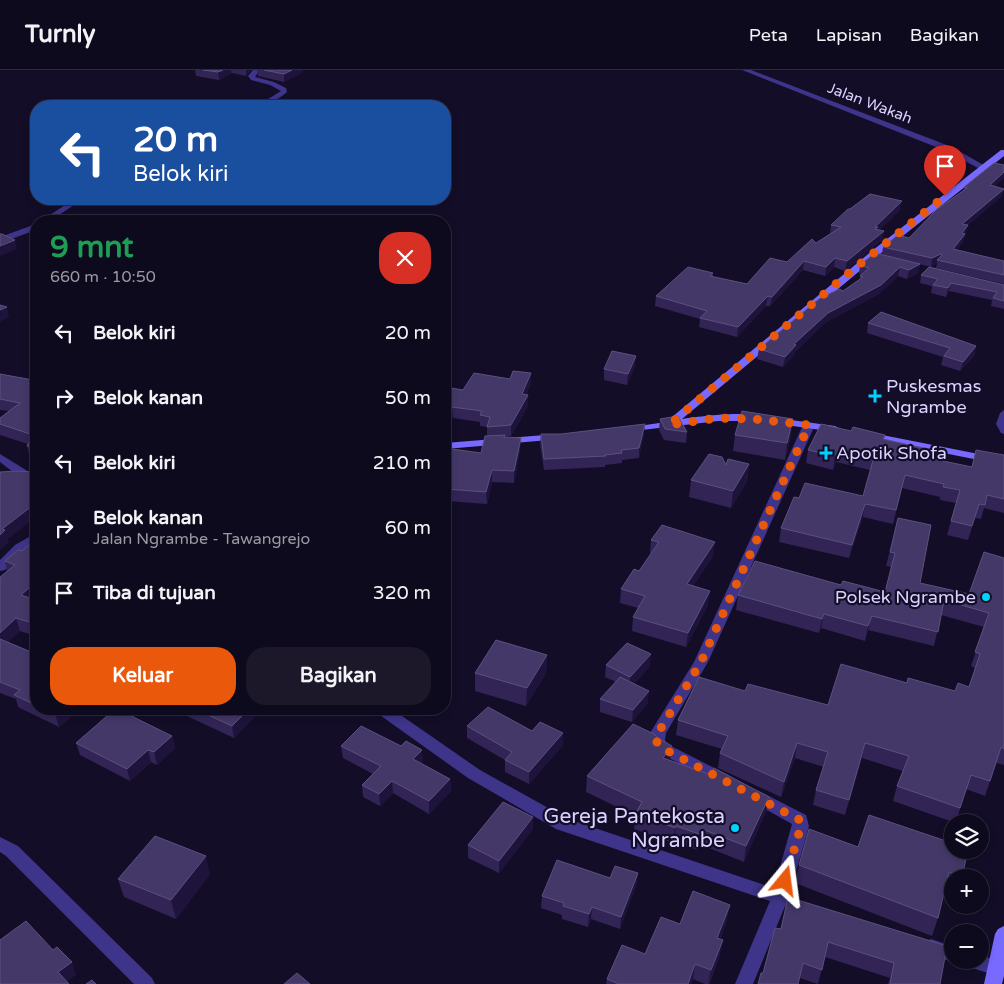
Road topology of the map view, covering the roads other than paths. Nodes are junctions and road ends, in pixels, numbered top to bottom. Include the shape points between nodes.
1 (257, 70) edge
2 (745, 70) edge
3 (272, 100) edge
4 (1004, 152) edge
5 (984, 167) junction
6 (70, 205) edge
7 (54, 215) edge
8 (30, 229) edge
9 (0, 240) edge
10 (1004, 413) edge
11 (669, 425) junction
12 (809, 425) junction
13 (1004, 431) edge
14 (616, 432) edge
15 (856, 433) junction
16 (565, 436) edge
17 (451, 446) edge
18 (0, 457) edge
19 (1004, 462) edge
20 (1004, 466) edge
21 (30, 472) edge
22 (22, 473) junction
23 (0, 475) edge
24 (30, 541) edge
25 (0, 568) edge
26 (390, 715) edge
27 (0, 844) edge
28 (780, 898) junction
29 (808, 906) edge
30 (1004, 934) edge
31 (916, 942) edge
32 (944, 951) edge
33 (995, 976) edge
34 (146, 984) edge
35 (744, 984) edge

1 - 3 street via 253,79 284,89
2 - 5 street, Jalan Wakah via 949,149
4 - 5 main road
5 - 11 main road via 922,214 874,258 850,272
6 - 7 street
8 - 9 street
10 - 13 lane via 1000,424
11 - 12 main road via 718,418
11 - 14 main road
12 - 15 main road
12 - 28 street via 701,662 656,741 662,748 800,820
15 - 19 main road
15 - 20 main road
16 - 17 main road
18 - 22 street
21 - 22 main road
22 - 23 main road
24 - 25 street
26 - 28 street via 474,774 562,824
27 - 34 street via 12,851
28 - 29 street
28 - 35 street
30 - 33 main road
31 - 32 street

